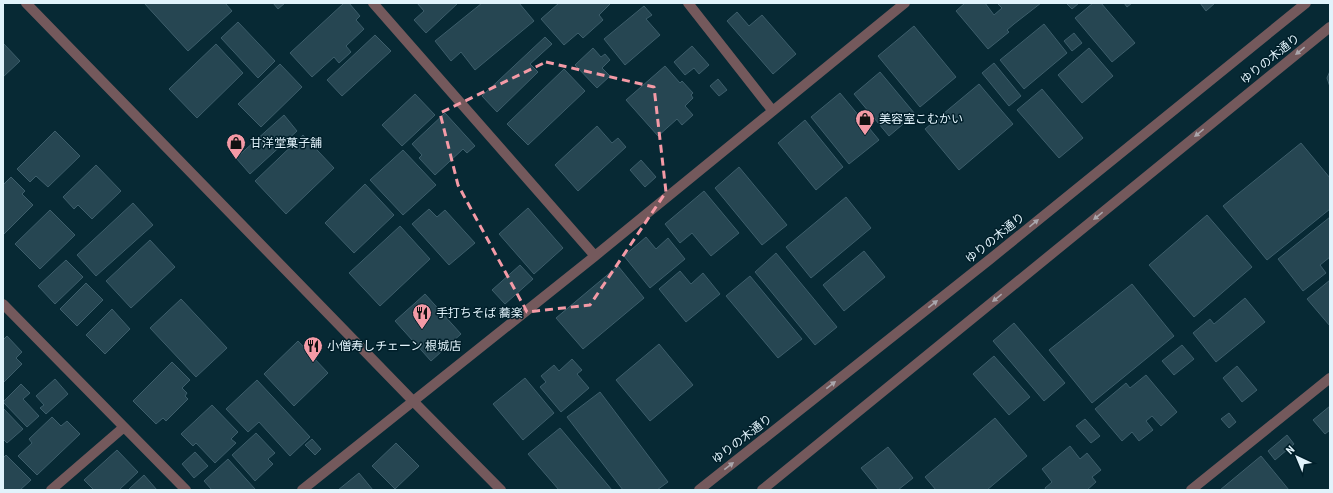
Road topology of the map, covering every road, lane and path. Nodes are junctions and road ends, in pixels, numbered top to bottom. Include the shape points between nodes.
1 (26, 3) edge
2 (373, 3) edge
3 (688, 3) edge
4 (905, 3) edge
5 (1306, 3) edge
6 (1330, 27) edge
7 (772, 110) junction
8 (595, 256) junction
9 (3, 304) edge
10 (1330, 378) edge
11 (413, 401) junction
12 (124, 427) junction
13 (51, 490) edge
14 (186, 490) edge
15 (302, 490) edge
16 (501, 490) edge
17 (698, 490) edge
18 (762, 490) edge
19 (1191, 490) edge

1 - 11 street
2 - 8 street
3 - 7 street
4 - 7 street
17 -> 5 street, ゆりの木通り via 989,260
6 -> 18 street, ゆりの木通り
7 - 8 street
8 - 11 street
9 - 12 street
10 - 19 street
11 - 15 street
11 - 16 street
12 - 13 street
12 - 14 street

